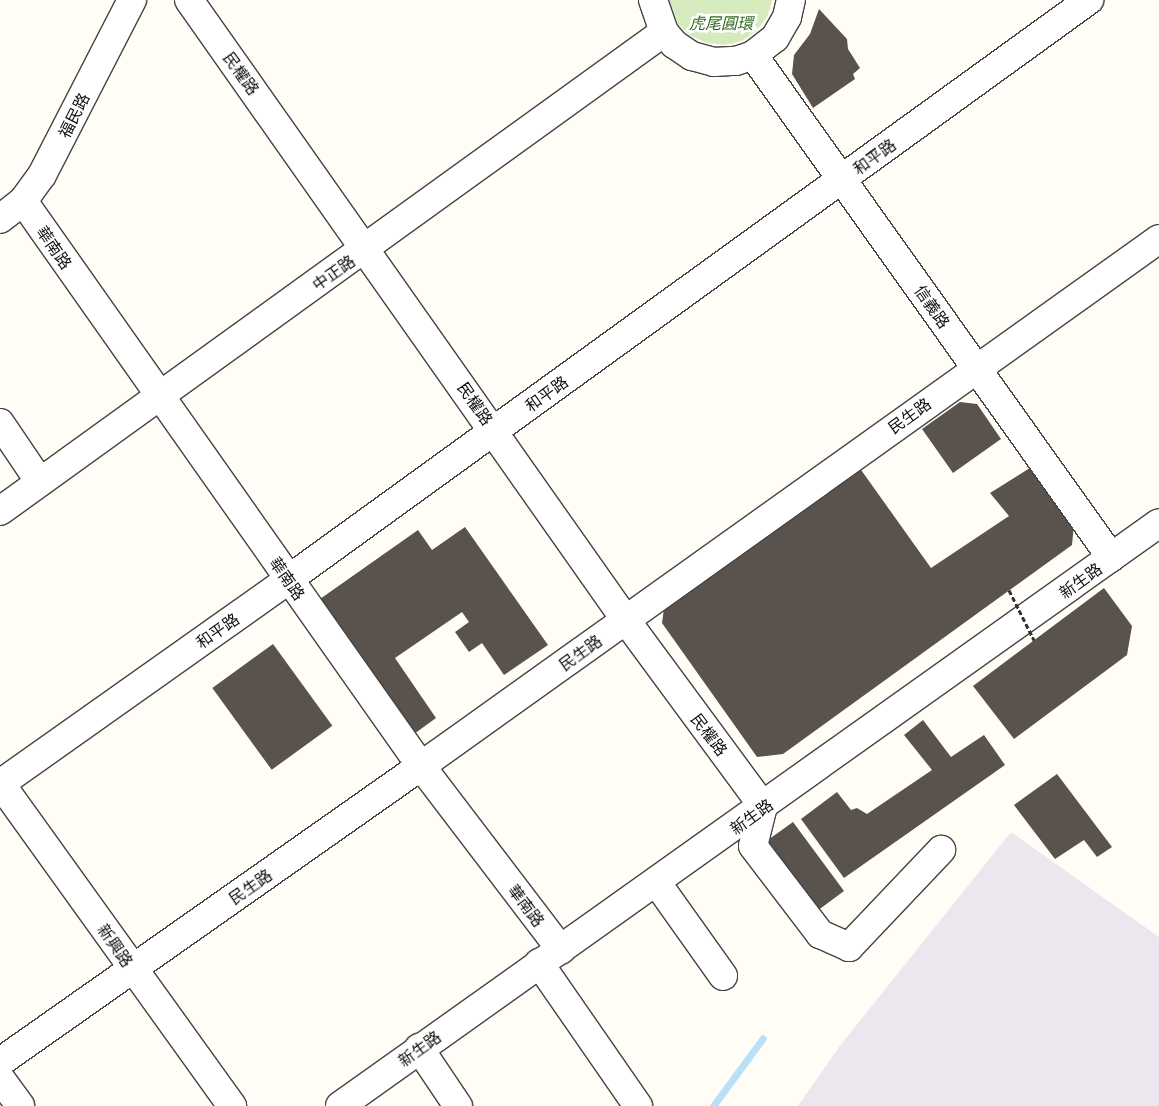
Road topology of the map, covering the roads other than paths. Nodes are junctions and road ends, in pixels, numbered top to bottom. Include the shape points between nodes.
1 (132, 0) edge
2 (189, 0) edge
3 (652, 0) edge
4 (791, 0) edge
5 (1089, 0) edge
6 (664, 32) junction
7 (753, 55) junction
8 (842, 179) junction
9 (23, 201) junction
10 (0, 219) edge
11 (1159, 239) edge
12 (367, 248) junction
13 (976, 367) junction
14 (160, 394) junction
15 (0, 423) edge
16 (495, 430) junction
17 (40, 482) junction
18 (0, 511) edge
19 (1159, 523) edge
20 (1111, 557) junction
21 (289, 579) junction
22 (625, 619) junction
23 (422, 766) junction
24 (0, 783) edge
25 (763, 806) junction
26 (941, 850) dead end
27 (657, 883) junction
28 (550, 957) junction
29 (133, 969) junction
30 (723, 976) dead end
31 (418, 1048) junction
32 (0, 1062) edge
33 (0, 1078) edge
34 (20, 1106) edge
35 (232, 1106) edge
36 (340, 1106) edge
37 (458, 1106) edge
38 (638, 1106) edge

1 - 9 street, 福民路 via 42,175
2 - 12 street, 民權路
3 - 6 street
4 - 7 street via 788,18 775,38
5 - 8 street, 和平路
6 - 7 street via 674,44 692,56 714,62 736,61
6 - 12 street, 中正路
7 - 8 street, 信義路
8 - 13 street, 信義路
8 - 16 street, 和平路
9 - 10 street, 福民路
9 - 14 street, 華南路
11 - 13 street, 民生路
12 - 14 street, 中正路
12 - 16 street, 民權路
13 - 20 street, 信義路
13 - 22 street, 民生路
14 - 17 street, 中正路
14 - 21 street, 華南路
15 - 17 street
16 - 21 street, 和平路
16 - 22 street, 民權路
17 - 18 street, 中正路
19 - 20 street, 新生路
20 - 25 street, 新生路
21 - 23 street, 華南路
21 - 24 street, 和平路
22 - 23 street, 民生路
22 - 25 street, 民權路
23 - 28 street, 華南路
23 - 29 street, 民生路
24 - 29 street, 新興路
25 - 26 street via 753,846 820,934 849,947
25 - 27 street, 新生路
27 - 28 street, 新生路
27 - 30 street
28 - 31 street, 新生路
28 - 38 street, 華南路
29 - 32 street, 民生路
29 - 35 street, 新興路
31 - 36 street, 新生路
31 - 37 street
33 - 34 street

